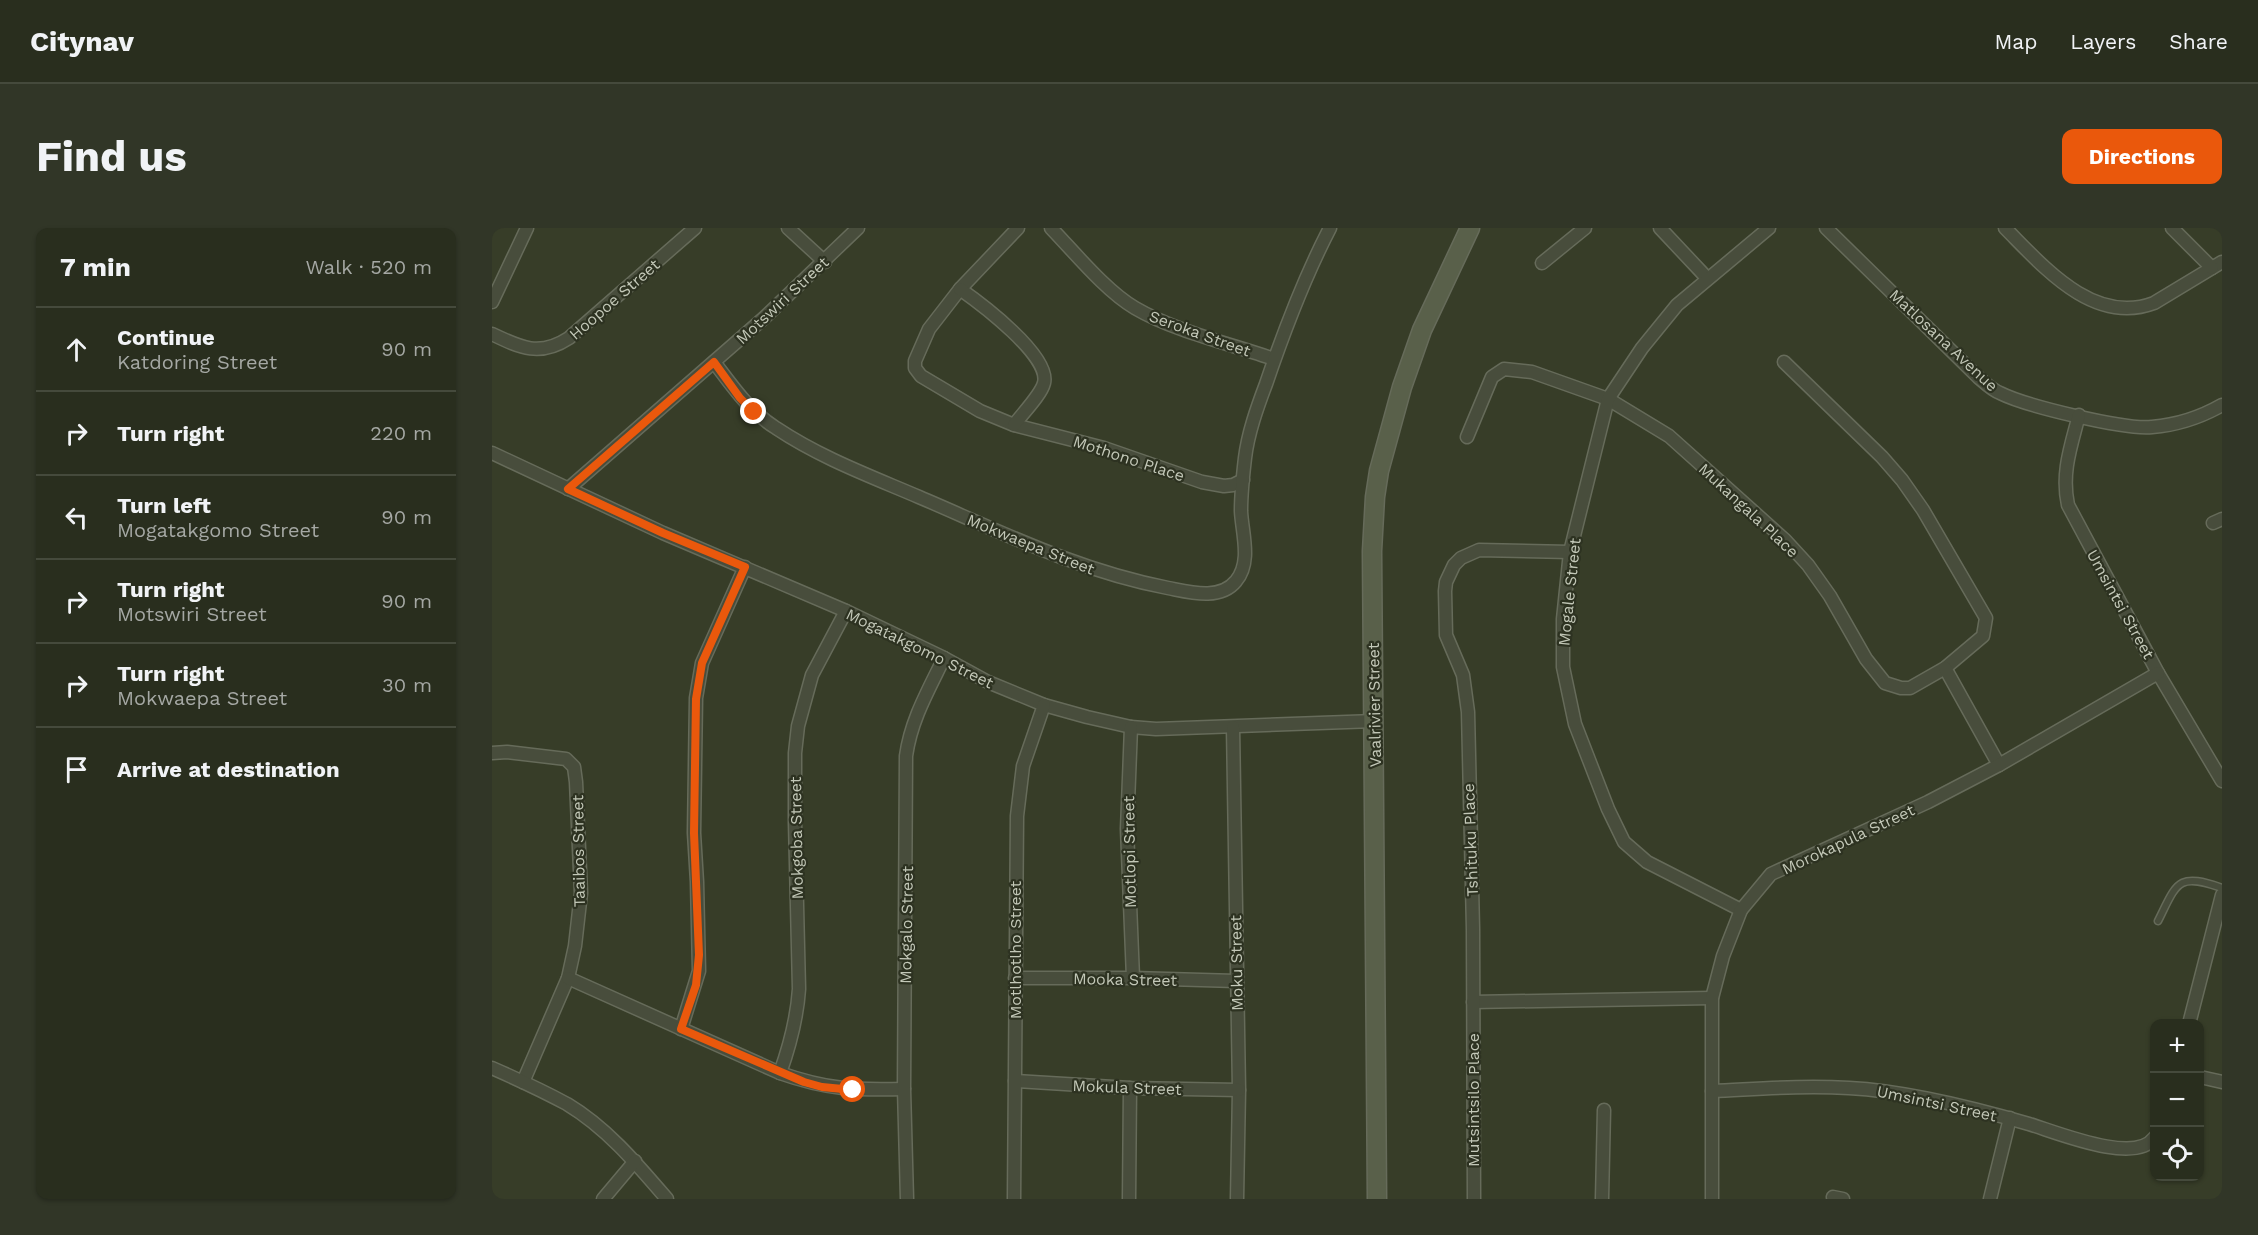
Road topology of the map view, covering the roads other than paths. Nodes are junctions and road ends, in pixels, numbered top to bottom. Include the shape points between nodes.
1 (526, 228) edge
2 (695, 228) edge
3 (788, 228) edge
4 (858, 228) edge
5 (1018, 228) edge
6 (1051, 228) edge
7 (1330, 228) edge
8 (1470, 228) edge
9 (1585, 228) edge
10 (1660, 228) edge
11 (1768, 228) edge
12 (1826, 228) edge
13 (2005, 228) edge
14 (2172, 228) edge
15 (825, 262) junction
16 (1542, 263) dead end
17 (2217, 265) edge
18 (1707, 278) junction
19 (960, 289) junction
20 (492, 302) edge
21 (492, 334) edge
22 (1274, 359) junction
23 (714, 362) junction
24 (1784, 362) dead end
25 (1608, 399) junction
26 (2222, 405) edge
27 (2079, 416) junction
28 (1014, 425) junction
29 (1467, 436) dead end
30 (492, 453) edge
31 (1243, 480) junction
32 (568, 489) junction
33 (1570, 552) junction
34 (745, 567) junction
35 (846, 611) junction
36 (944, 658) junction
37 (1945, 668) junction
38 (2158, 673) junction
39 (1044, 705) junction
40 (1374, 721) junction
41 (1131, 727) junction
42 (1233, 727) junction
43 (492, 753) edge
44 (1999, 765) junction
45 (2222, 781) edge
46 (2222, 888) edge
47 (2222, 895) edge
48 (1742, 910) junction
49 (2158, 921) dead end
50 (568, 978) junction
51 (1015, 978) junction
52 (1133, 978) junction
53 (1236, 981) junction
54 (1712, 998) junction
55 (1473, 1002) junction
56 (2190, 1019) edge
57 (681, 1029) junction
58 (492, 1068) edge
59 (780, 1073) junction
60 (2204, 1078) edge
61 (1015, 1081) junction
62 (523, 1082) junction
63 (2222, 1082) edge
64 (1131, 1088) junction
65 (904, 1089) junction
66 (1239, 1090) junction
67 (1712, 1091) junction
68 (1604, 1110) dead end
69 (2010, 1118) junction
70 (2150, 1141) edge
71 (635, 1161) junction
72 (603, 1199) edge
73 (667, 1199) edge
74 (907, 1199) edge
75 (1014, 1199) edge
76 (1129, 1199) edge
77 (1237, 1199) edge
78 (1377, 1199) edge
79 (1474, 1199) edge
80 (1602, 1199) edge
81 (1712, 1199) edge
82 (1990, 1199) edge

1 - 20 street
2 - 21 street, Hoopoe Street via 558,345 525,348
3 - 15 street
4 - 15 street, Motswiri Street
5 - 19 street, Mothono Place
6 - 22 street, Seroka Street via 1133,307
7 - 22 street, Mokwaepa Street
8 - 40 street, Vaalrivier Street via 1422,330 1379,471 1372,551
9 - 16 street
10 - 18 street
11 - 18 street, Mogale Street
12 - 27 street, Matlosana Avenue via 1987,385 2009,397
13 - 17 street via 2074,292 2125,308 2154,303
14 - 17 street
15 - 23 street, Motswiri Street
18 - 25 street, Mogale Street via 1659,325
19 - 28 street via 1005,324 1044,370 1044,385
19 - 28 street, Mothono Place via 929,329 916,355 915,368 921,376 964,403
22 - 31 street, Mokwaepa Street via 1253,422
23 - 31 street, Mokwaepa Street via 754,412 862,475 1048,554 1149,584 1198,593 1216,592 1235,583 1244,558
23 - 32 street, Motswiri Street
24 - 37 street, Mukangala Place via 1902,480 1979,604 1986,618 1985,631 1979,641
25 - 29 street, Mukangala Place via 1532,372 1504,369 1492,377
25 - 33 street, Mogale Street
25 - 37 street, Mukangala Place via 1669,436 1785,540 1830,596 1866,659 1885,683 1910,688
26 - 27 street, Matlosana Avenue via 2207,413 2151,427
27 - 38 street, Umsintsi Street via 2065,473 2068,505
28 - 31 street, Mothono Place via 1104,448 1202,482 1224,486
30 - 32 street, Mogatakgomo Street
32 - 34 street, Mogatakgomo Street
33 - 48 street, Mogale Street via 1563,667 1575,724 1608,809 1624,842 1647,862
33 - 55 street, Tshituku Place via 1479,550 1461,558 1446,582 1446,634 1463,675 1468,712
34 - 35 street, Mogatakgomo Street
34 - 57 street via 702,663 696,699 694,833 699,955 696,985
35 - 36 street, Mogatakgomo Street
35 - 59 street, Mokgoba Street via 812,675 798,726 798,1016
36 - 39 street, Mogatakgomo Street via 988,682
36 - 65 street, Mokgalo Street via 916,715 906,756
37 - 44 street
38 - 44 street, Morokapula Street
38 - 45 street, Umsintsi Street
39 - 41 street, Mogatakgomo Street
39 - 51 street, Motlhotlho Street via 1023,766 1017,816
40 - 42 street, Mogatakgomo Street
40 - 78 street, Vaalrivier Street
41 - 42 street, Mogatakgomo Street
41 - 52 street, Motlopi Street via 1127,829
42 - 53 street, Moku Street
43 - 50 street, Taaibos Street via 555,756 574,767 581,893
44 - 48 street, Morokapula Street via 1771,874
46 - 49 lane via 2194,879 2180,883
47 - 56 street
48 - 54 street, Morokapula Street via 1723,956
50 - 57 street
50 - 62 street, Taaibos Street
51 - 52 street, Mooka Street
51 - 61 street, Motlhotlho Street
52 - 53 street, Mooka Street
53 - 66 street, Moku Street
54 - 55 street
54 - 67 street, Morokapula Street
55 - 79 street, Mutsintsilo Place
57 - 59 street
58 - 62 street
59 - 65 street via 836,1089
60 - 63 street
61 - 64 street, Mokula Street
61 - 75 street, Motlhotlho Street
62 - 71 street via 591,1121
64 - 66 street, Mokula Street
64 - 76 street
65 - 74 street, Mokgalo Street
66 - 77 street, Moku Street
67 - 69 street, Umsintsi Street via 1850,1088 1893,1092
67 - 81 street, Morokapula Street
68 - 80 street
69 - 70 street, Umsintsi Street via 2110,1147 2142,1148
69 - 82 street
71 - 72 street
71 - 73 street

